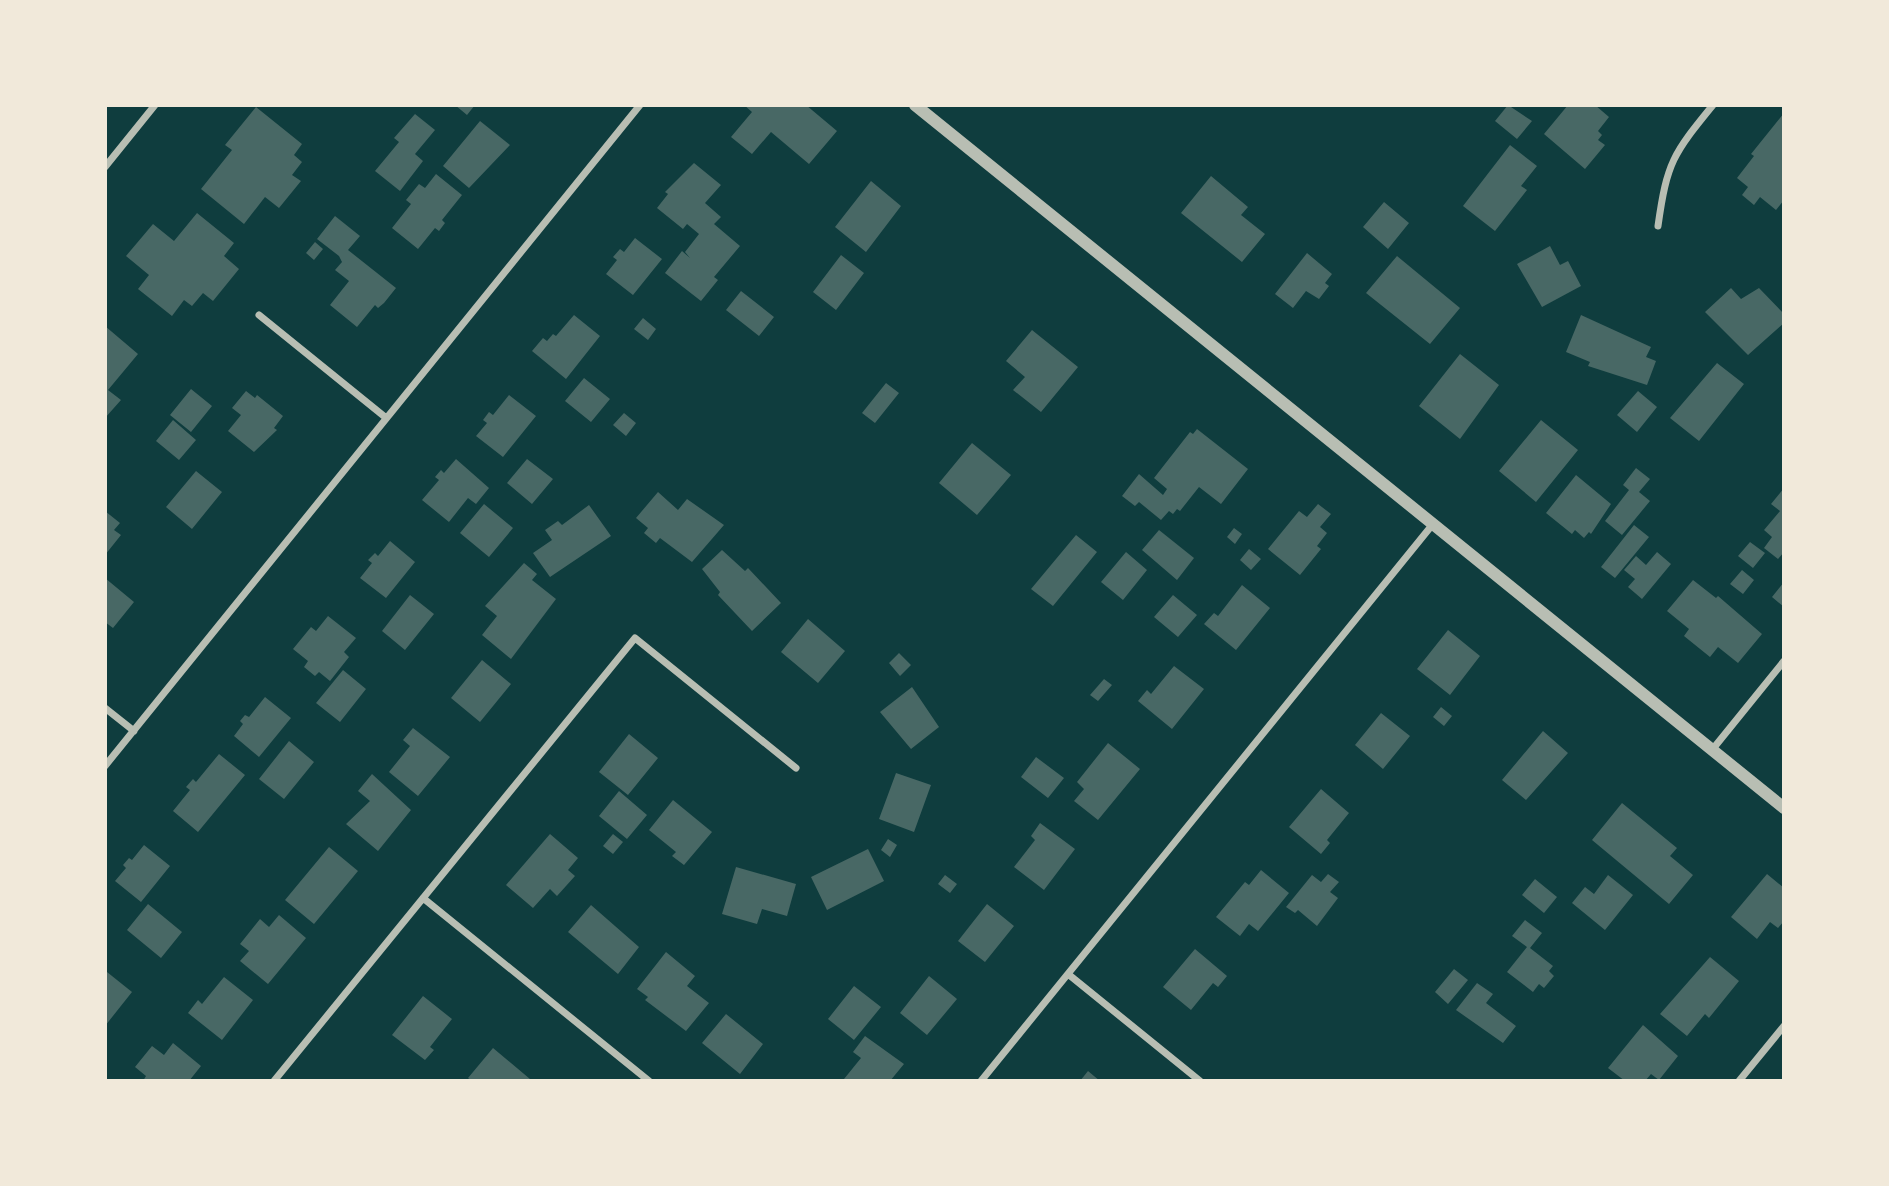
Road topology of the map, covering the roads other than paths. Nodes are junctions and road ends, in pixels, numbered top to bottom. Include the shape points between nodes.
1 (155, 105) edge
2 (640, 105) edge
3 (915, 105) edge
4 (1713, 105) edge
5 (105, 167) edge
6 (1658, 226) dead end
7 (259, 315) dead end
8 (385, 417) junction
9 (1433, 524) junction
10 (1784, 661) edge
11 (105, 708) edge
12 (134, 731) junction
13 (1712, 750) junction
14 (105, 766) edge
15 (796, 768) dead end
16 (1784, 808) edge
17 (423, 898) junction
18 (1068, 974) junction
19 (1784, 1026) edge
20 (274, 1081) edge
21 (649, 1081) edge
22 (981, 1081) edge
23 (1200, 1081) edge
24 (1739, 1081) edge

1 - 5 street
2 - 8 street
3 - 9 street
4 - 6 street via 1674,156 1664,184
7 - 8 street
8 - 12 street
9 - 13 street
9 - 18 street
10 - 13 street
11 - 12 street
12 - 14 street
13 - 16 street
15 - 17 street via 635,638
17 - 20 street
17 - 21 street
18 - 22 street
18 - 23 street
19 - 24 street

